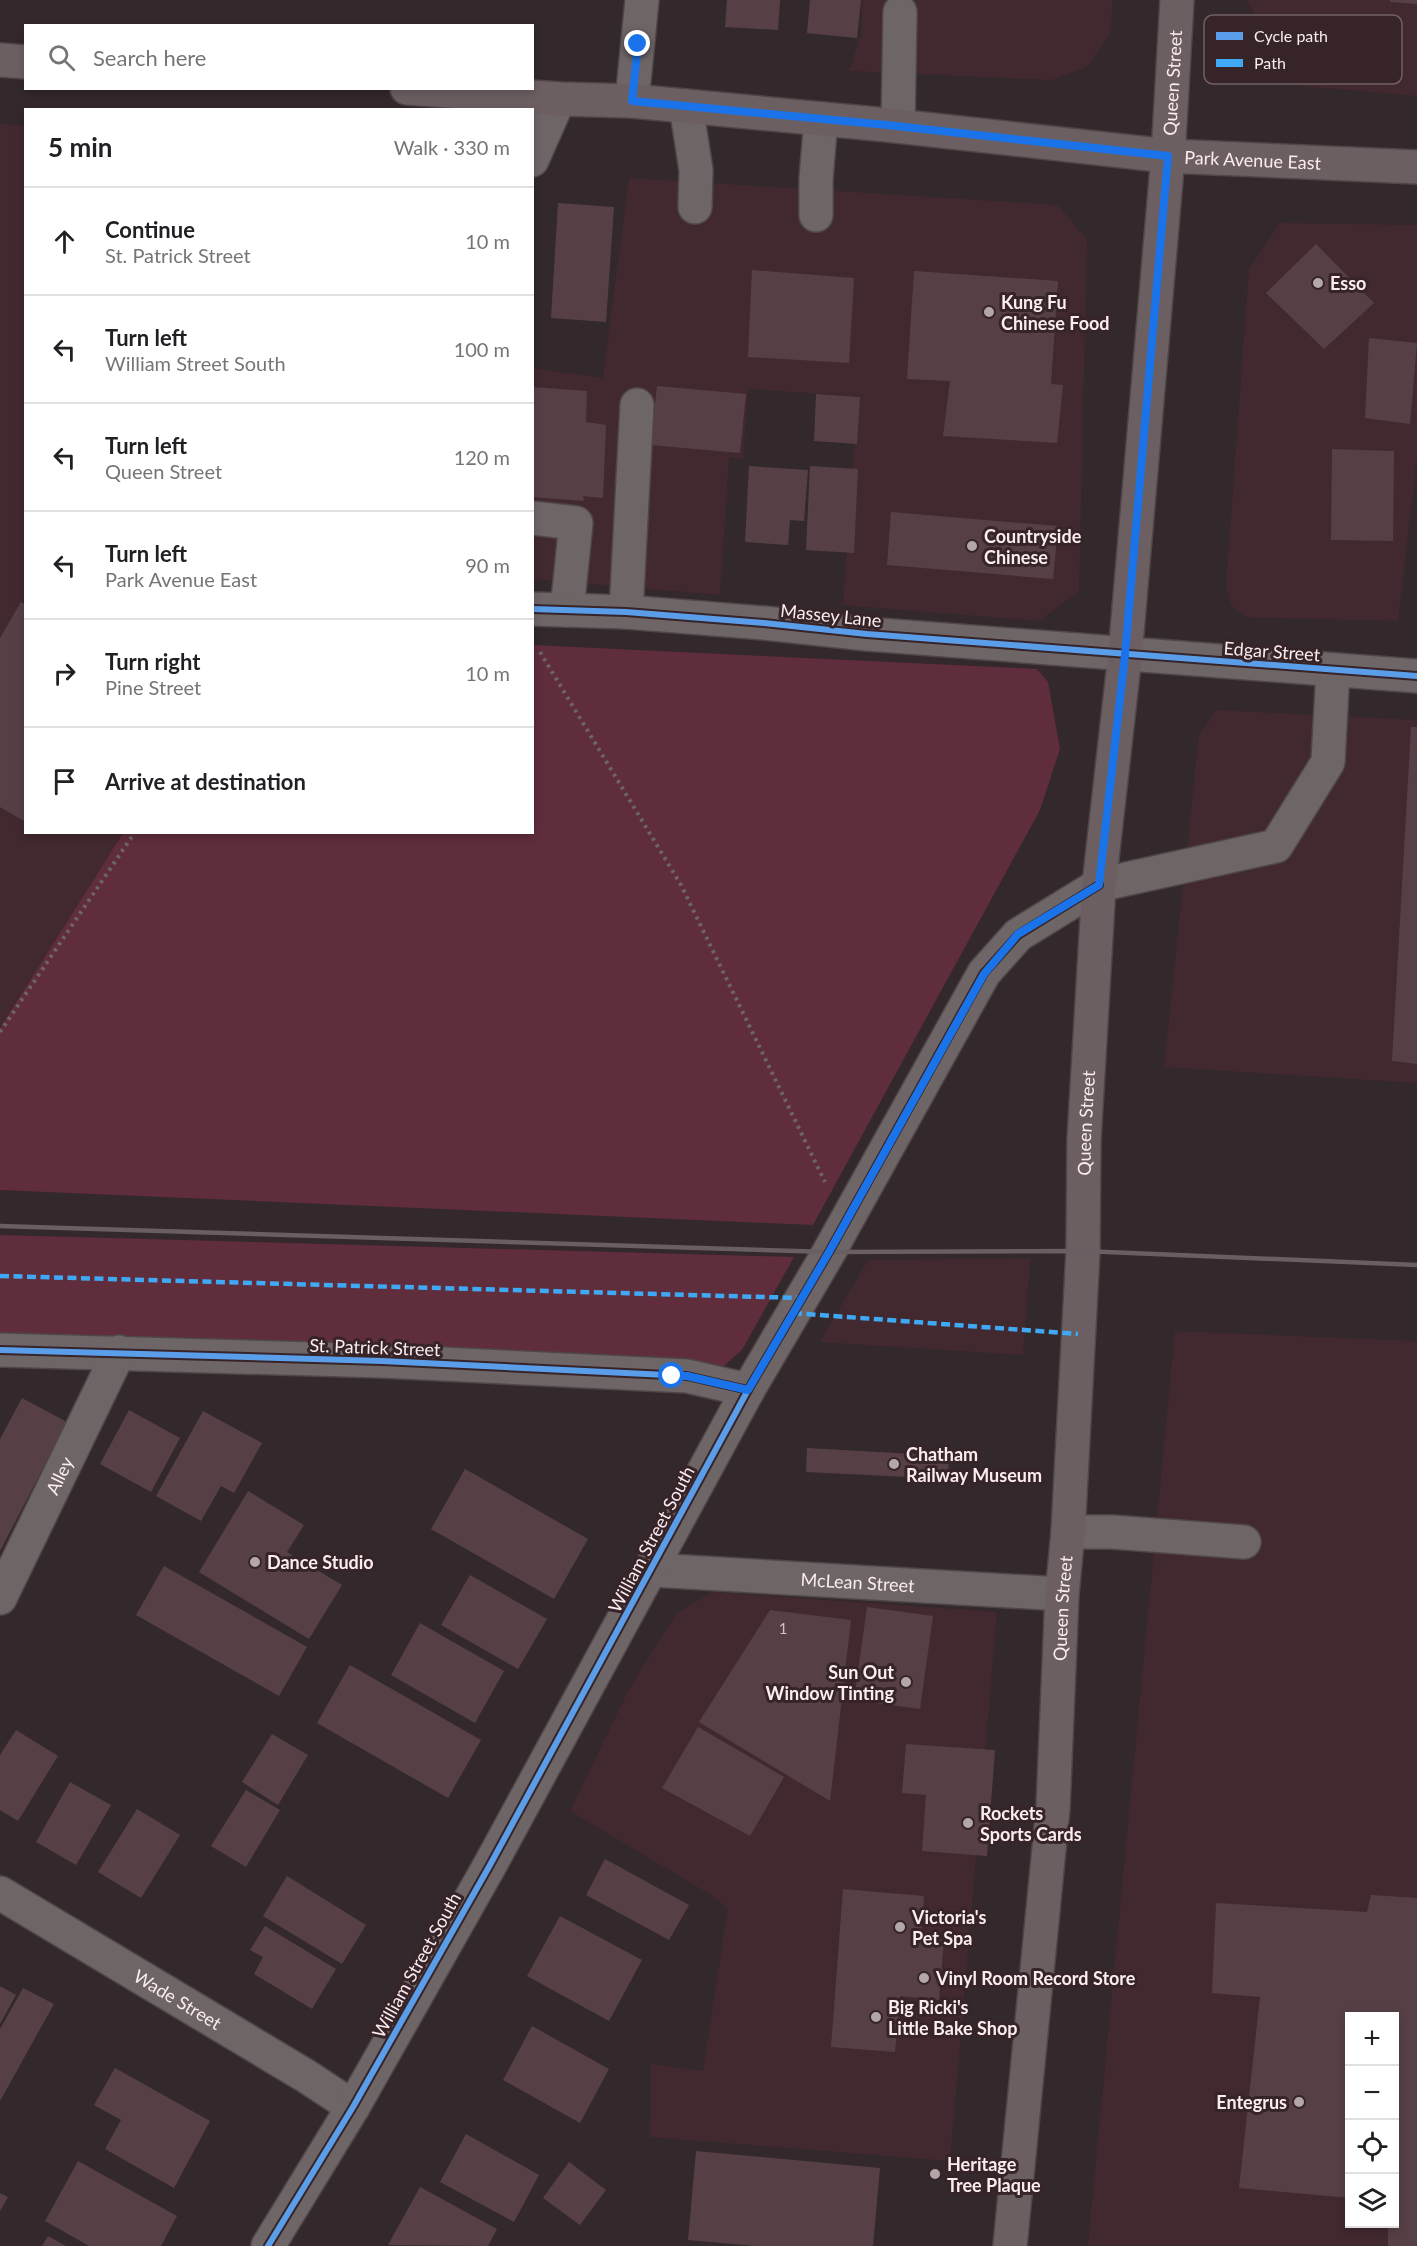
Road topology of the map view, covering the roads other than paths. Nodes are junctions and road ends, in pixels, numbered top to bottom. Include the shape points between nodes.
1 (642, 0) edge
2 (1177, 0) edge
3 (900, 12) dead end
4 (0, 60) edge
5 (24, 62) edge
6 (435, 90) edge
7 (559, 99) junction
8 (632, 101) junction
9 (686, 106) junction
10 (821, 119) junction
11 (898, 126) junction
12 (534, 155) edge
13 (1168, 156) junction
14 (1417, 167) edge
15 (695, 207) dead end
16 (816, 215) dead end
17 (637, 405) dead end
18 (534, 518) edge
19 (534, 609) edge
20 (567, 610) junction
21 (626, 612) junction
22 (1125, 655) junction
23 (1333, 670) junction
24 (1417, 676) edge
25 (1099, 885) junction
26 (0, 1350) edge
27 (119, 1352) junction
28 (748, 1390) junction
29 (1068, 1532) junction
30 (1244, 1542) dead end
31 (652, 1570) junction
32 (1062, 1594) junction
33 (0, 1598) edge
34 (0, 1893) edge
35 (353, 2107) junction
36 (268, 2246) edge
37 (1010, 2246) edge

1 - 8 street
2 - 13 main road, Queen Street
3 - 11 street
4 - 5 main road
6 - 7 main road, Park Avenue East
7 - 8 main road, Park Avenue East
7 - 12 street
8 - 9 main road, Park Avenue East
9 - 10 main road, Park Avenue East
9 - 15 street via 696,170
10 - 11 main road, Park Avenue East
10 - 16 street
11 - 13 main road, Park Avenue East
13 - 14 main road, Park Avenue East
13 - 22 main road, Queen Street
17 - 21 street
18 - 20 street via 576,523
19 - 20 street, Massey Lane
20 - 21 street, Massey Lane
21 - 22 street, Massey Lane
22 - 23 street, Edgar Street
22 - 25 main road, Queen Street
23 - 24 street, Edgar Street
23 - 25 street, William Street South via 1328,762 1276,846
25 - 28 street, William Street South via 1018,934 984,974
25 - 29 main road, Queen Street
26 - 27 street, St. Patrick Street
27 - 28 street, St. Patrick Street via 687,1376
27 - 33 street, Alley
28 - 31 street, William Street South
29 - 30 street
29 - 32 main road, Queen Street
31 - 32 street, McLean Street
31 - 35 street, William Street South
32 - 37 main road, Queen Street via 1053,1808
34 - 35 street, Wade Street
35 - 36 street, William Street South

